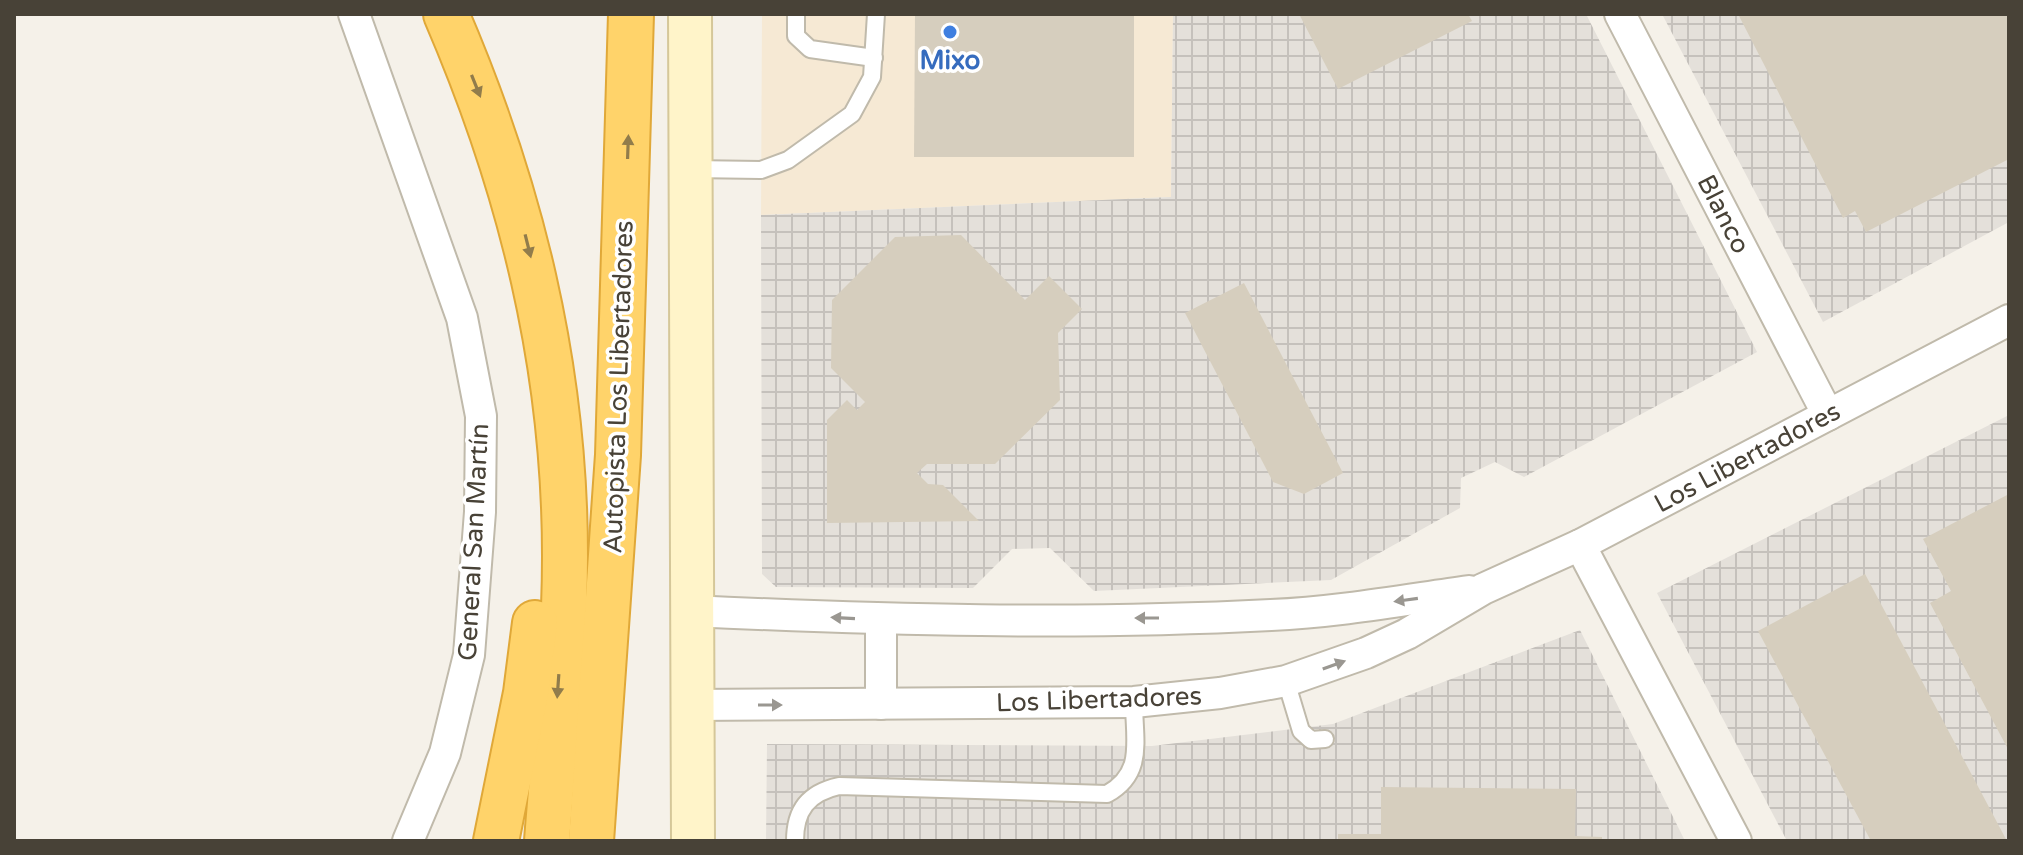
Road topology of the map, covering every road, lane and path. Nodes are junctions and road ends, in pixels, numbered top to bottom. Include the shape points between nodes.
1 (354, 14) edge
2 (446, 14) edge
3 (631, 14) edge
4 (690, 14) edge
5 (796, 14) edge
6 (876, 14) edge
7 (1620, 14) edge
8 (874, 58) junction
9 (690, 169) junction
10 (2009, 320) edge
11 (552, 363) junction
12 (1828, 415) junction
13 (1580, 545) junction
14 (1483, 589) junction
15 (691, 611) junction
16 (881, 619) junction
17 (1286, 681) junction
18 (1134, 702) junction
19 (881, 704) junction
20 (692, 705) junction
21 (1325, 739) dead end
22 (596, 759) junction
23 (408, 841) edge
24 (496, 841) edge
25 (547, 841) edge
26 (591, 841) edge
27 (605, 841) edge
28 (693, 841) edge
29 (795, 841) edge
30 (1736, 841) edge

1 - 23 street, General San Martín via 462,318 481,416 469,655 445,753
2 -> 11 highway, Autopista Los Libertadores via 507,171
22 -> 3 highway, Autopista Los Libertadores via 618,455
4 - 9 street
5 - 8 lane via 796,36 810,49
6 - 8 lane
7 - 12 street, Blanco
8 - 9 lane via 872,77 852,114 788,160 761,170
9 - 15 street
10 - 12 street, Los Libertadores
11 - 24 highway, Autopista Los Libertadores via 533,649
11 -> 25 highway, Autopista Los Libertadores via 563,462 565,559
12 - 13 street, Los Libertadores
13 - 14 street, Los Libertadores
13 - 30 street
14 -> 16 street, Los Libertadores via 1274,615
17 -> 14 street, Los Libertadores via 1380,646
16 -> 15 street, Los Libertadores
15 - 20 street
16 - 19 street
17 - 18 street, Los Libertadores
17 - 21 lane via 1301,731 1311,740
18 - 19 street, Los Libertadores
18 - 29 lane via 1134,767 1107,794 839,786 802,806 795,819
20 -> 19 street, Los Libertadores
20 - 28 street
22 - 26 highway, Autopista Los Libertadores
22 - 27 highway, Autopista Los Libertadores

